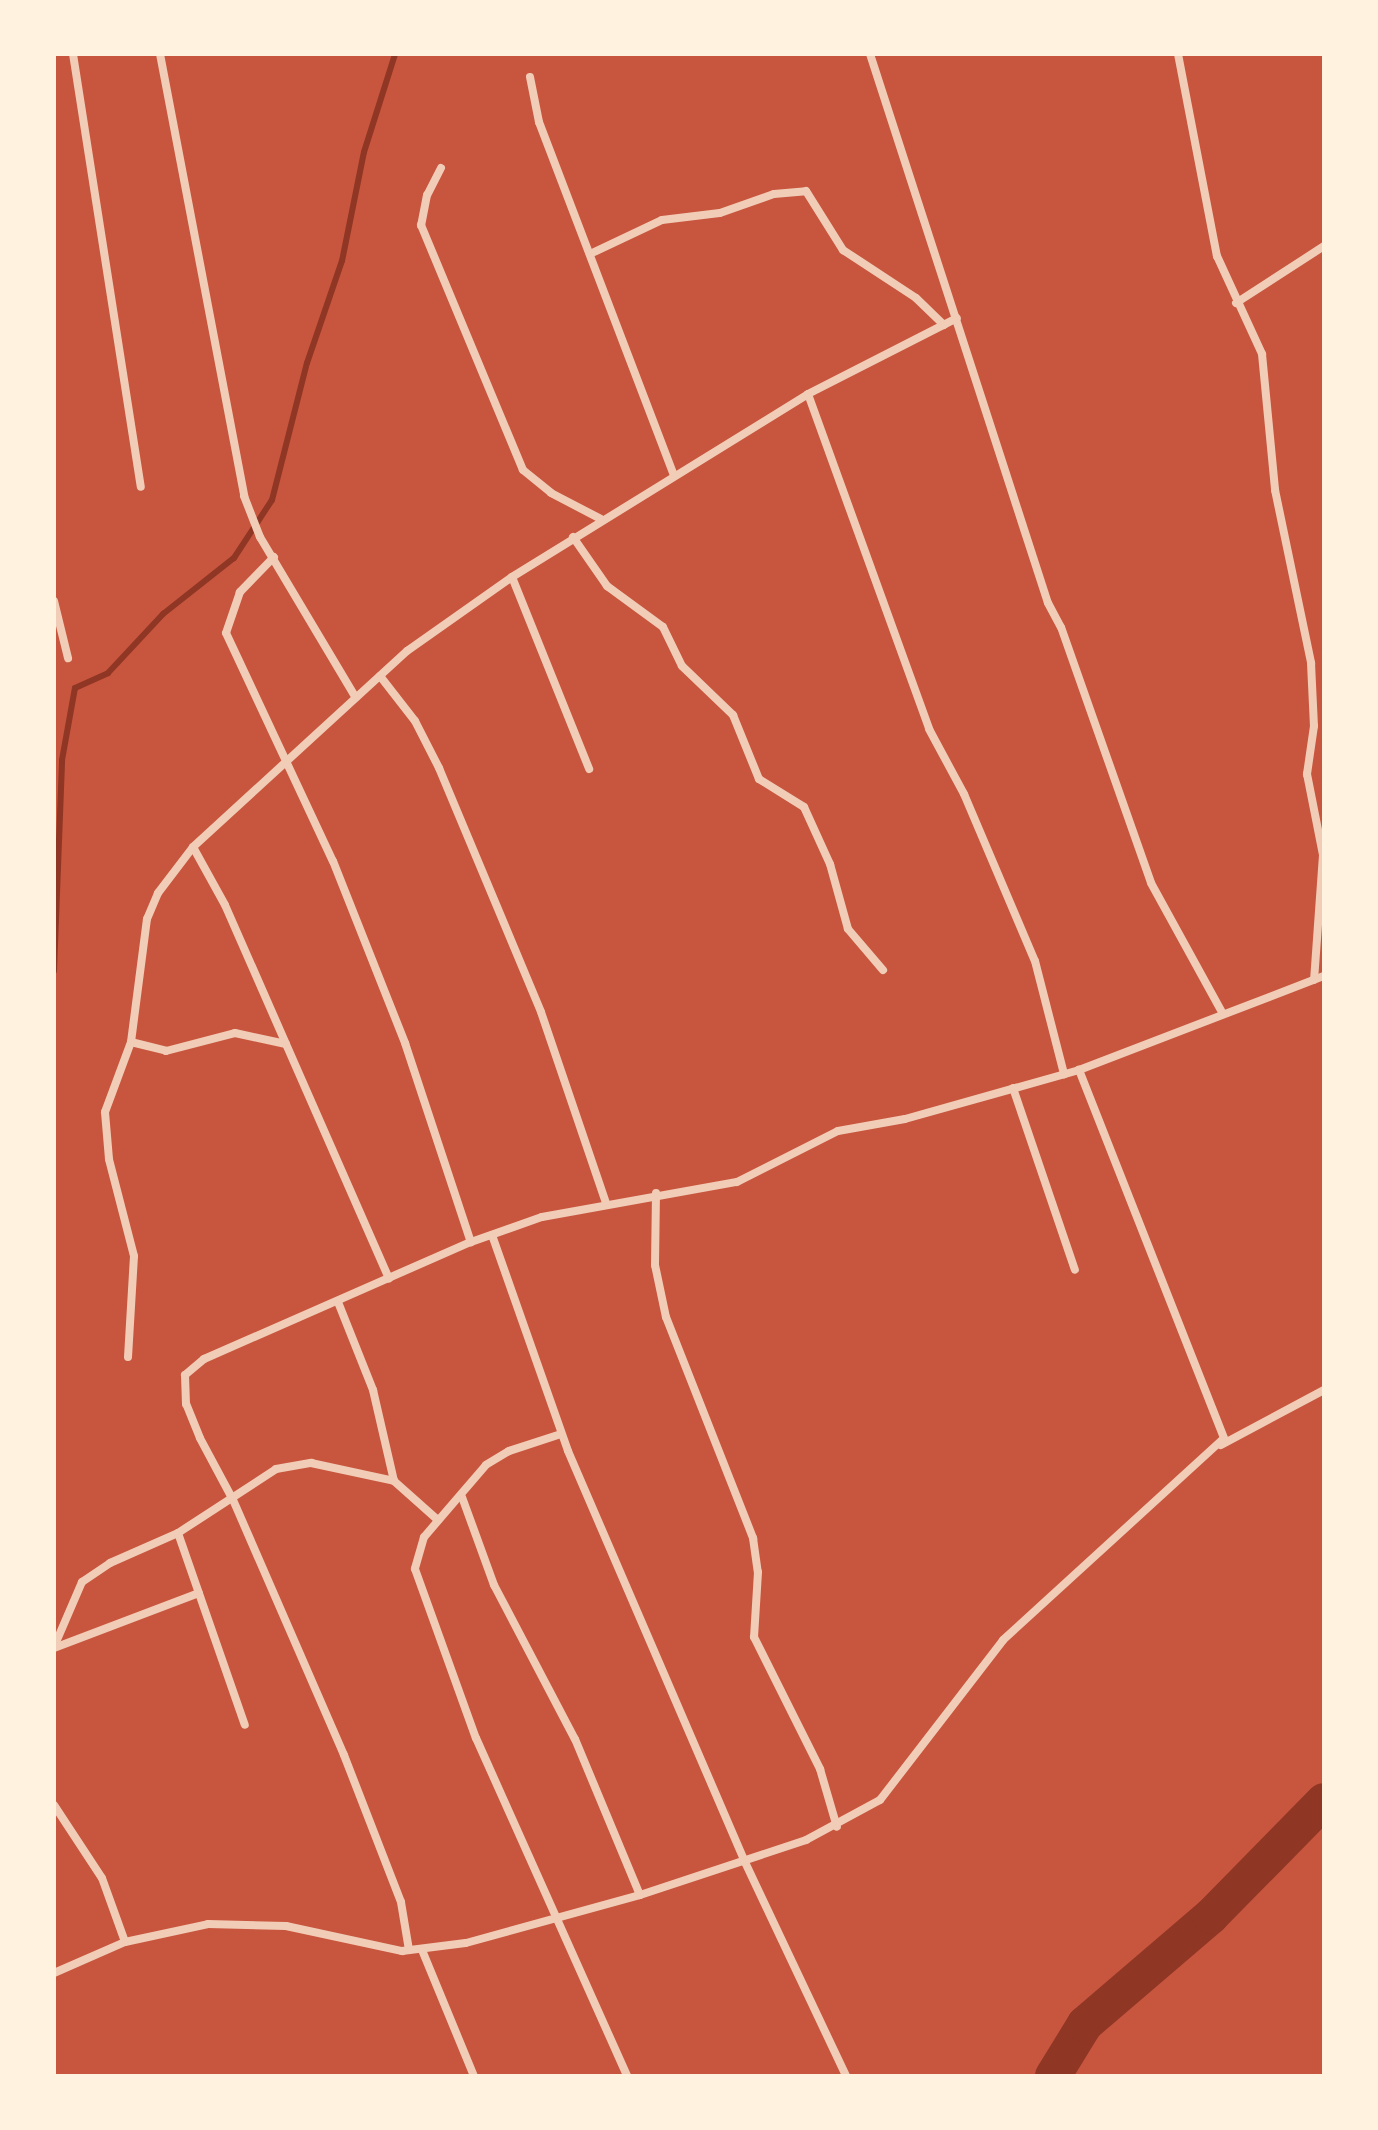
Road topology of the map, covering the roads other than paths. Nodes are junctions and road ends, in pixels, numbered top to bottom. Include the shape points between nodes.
1 (73, 54) edge
2 (160, 54) edge
3 (870, 54) edge
4 (1178, 54) edge
5 (530, 77) dead end
6 (441, 168) dead end
7 (1324, 246) edge
8 (592, 253) junction
9 (1236, 303) junction
10 (957, 318) junction
11 (944, 325) junction
12 (808, 394) junction
13 (674, 475) junction
14 (141, 487) dead end
15 (601, 519) junction
16 (573, 537) junction
17 (274, 557) junction
18 (512, 577) junction
19 (54, 601) edge
20 (68, 658) dead end
21 (380, 676) junction
22 (356, 698) junction
23 (289, 761) junction
24 (589, 769) dead end
25 (193, 847) junction
26 (883, 970) dead end
27 (1324, 976) edge
28 (1314, 980) junction
29 (1223, 1014) junction
30 (131, 1042) junction
31 (286, 1044) junction
32 (1079, 1070) junction
33 (1064, 1074) junction
34 (1013, 1088) junction
35 (656, 1193) junction
36 (606, 1203) junction
37 (492, 1235) junction
38 (471, 1242) junction
39 (1075, 1270) dead end
40 (389, 1279) junction
41 (338, 1302) junction
42 (128, 1357) dead end
43 (1324, 1390) edge
44 (561, 1434) junction
45 (1220, 1445) junction
46 (394, 1481) junction
47 (462, 1497) junction
48 (232, 1498) junction
49 (438, 1520) junction
50 (178, 1533) junction
51 (199, 1593) junction
52 (54, 1647) edge
53 (245, 1725) dead end
54 (54, 1805) edge
55 (837, 1827) junction
56 (744, 1860) junction
57 (640, 1895) junction
58 (559, 1917) junction
59 (125, 1942) junction
60 (409, 1950) junction
61 (422, 1950) junction
62 (54, 1973) edge
63 (474, 2076) edge
64 (627, 2076) edge
65 (846, 2076) edge

1 - 14 street
2 - 17 street via 244,496
3 - 10 street
4 - 9 street via 1217,256
5 - 8 street via 539,122
6 - 15 street via 427,195 421,225 523,470 551,493
7 - 9 street
8 - 11 street via 662,220 720,213 774,194 806,191 843,250 916,298
8 - 13 street
9 - 28 street via 1262,354 1275,490 1311,663 1314,726 1307,774 1323,855
10 - 11 street
10 - 29 street via 1048,603 1151,883
11 - 12 street
12 - 13 street
12 - 33 street via 929,729 964,794 1035,961
13 - 15 street
15 - 16 street
16 - 18 street
16 - 26 street via 607,586 663,627 682,666 733,715 759,779 804,807 830,864 848,929
17 - 22 street
17 - 23 street via 240,592 226,633
18 - 21 street
18 - 24 street
19 - 20 street
21 - 22 street
21 - 36 street via 415,721 439,768 541,1012
22 - 23 street
23 - 25 street via 221,816
23 - 38 street via 405,1043
25 - 30 street via 158,893 147,919
25 - 31 street via 225,905
27 - 28 street
28 - 29 street
29 - 32 street
30 - 31 street via 166,1051 235,1033
30 - 42 street via 105,1112 109,1159 134,1256
31 - 40 street
32 - 33 street
32 - 45 street via 1224,1429
33 - 34 street
34 - 35 street via 905,1119 838,1131 737,1182
34 - 39 street
35 - 36 street
35 - 55 street via 655,1265 666,1317 753,1538 758,1572 754,1637 820,1769
36 - 37 street
37 - 38 street
37 - 44 street
38 - 40 street
40 - 41 street
41 - 46 street via 373,1390
41 - 48 street via 204,1359 185,1375 186,1404
43 - 45 street
44 - 47 street via 509,1451 486,1465
44 - 56 street
45 - 55 street via 1165,1487 1032,1610 967,1683 900,1778 880,1800
46 - 48 street via 327,1465 290,1463
46 - 49 street
47 - 49 street
47 - 57 street via 489,1575 575,1739
48 - 50 street
48 - 60 street via 344,1755 401,1902
49 - 58 street via 416,1553 415,1569 476,1738
50 - 51 street
50 - 52 street via 110,1563 82,1582
51 - 52 street
51 - 53 street
54 - 59 street via 102,1878
55 - 56 street
56 - 57 street
56 - 65 street
57 - 58 street
58 - 61 street
58 - 64 street
59 - 60 street via 163,1930 246,1922
59 - 62 street
60 - 61 street
61 - 63 street

